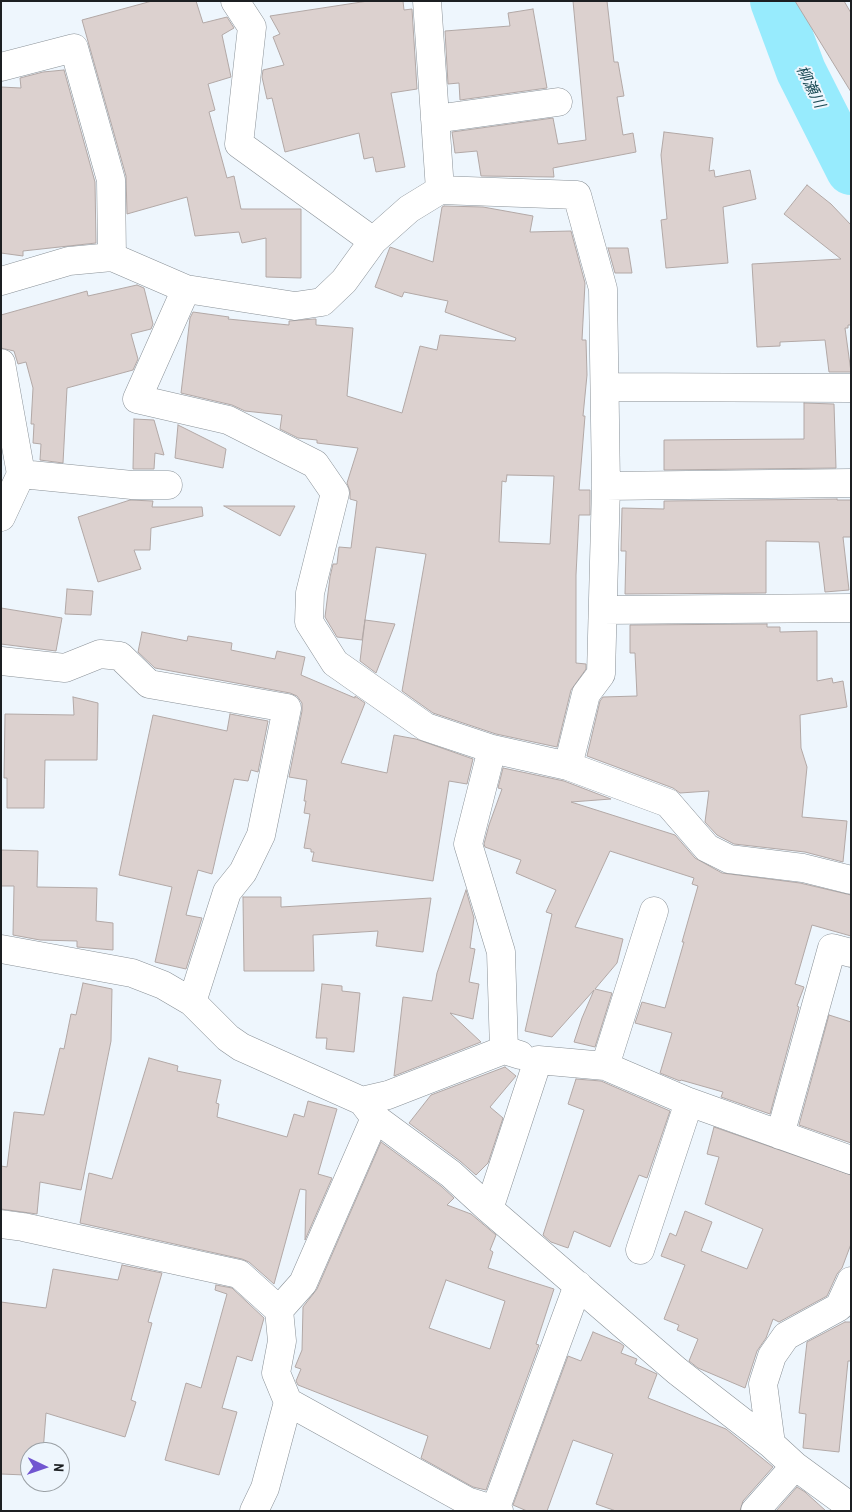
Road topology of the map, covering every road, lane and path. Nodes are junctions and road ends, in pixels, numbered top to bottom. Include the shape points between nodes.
1 (235, 1) edge
2 (427, 1) edge
3 (1, 66) edge
4 (558, 102) dead end
5 (435, 118) junction
6 (440, 190) junction
7 (373, 241) junction
8 (112, 257) junction
9 (1, 282) edge
10 (186, 289) junction
11 (1, 363) edge
12 (605, 387) junction
13 (851, 388) edge
14 (21, 474) junction
15 (851, 483) edge
16 (168, 486) dead end
17 (606, 486) junction
18 (1, 517) edge
19 (851, 608) edge
20 (603, 610) junction
21 (1, 661) edge
22 (492, 750) junction
23 (568, 766) junction
24 (851, 880) edge
25 (654, 910) dead end
26 (1, 949) edge
27 (851, 953) edge
28 (192, 1002) junction
29 (504, 1050) junction
30 (538, 1060) junction
31 (605, 1066) junction
32 (688, 1102) junction
33 (368, 1110) junction
34 (780, 1135) junction
35 (851, 1160) edge
36 (489, 1209) junction
37 (1, 1224) edge
38 (640, 1250) dead end
39 (851, 1281) edge
40 (578, 1285) junction
41 (279, 1310) junction
42 (288, 1402) junction
43 (771, 1444) junction
44 (795, 1466) junction
45 (466, 1506) edge
46 (851, 1507) edge
47 (497, 1510) edge
48 (254, 1511) edge
49 (755, 1511) edge

1 - 7 street via 252,27 240,144
2 - 5 street
3 - 8 street via 74,48 110,180
4 - 5 street
5 - 6 street
6 - 7 street via 409,209
6 - 12 street via 577,195 603,289
7 - 10 street via 344,281 322,302 295,306
8 - 9 street via 69,261
8 - 10 street
10 - 22 street via 137,399 228,420 315,464 335,493 310,593 309,622 335,663 426,727
11 - 14 street
12 - 13 street
12 - 17 street
14 - 16 street
14 - 18 street
15 - 17 street
17 - 20 street
19 - 20 street
20 - 23 street via 601,674 586,694
21 - 28 street via 65,668 100,654 120,656 149,684 288,708 261,835 243,872 227,892
22 - 23 street
22 - 29 street via 468,844 501,952
23 - 24 street via 668,803 707,848 729,859 803,868
25 - 31 street
26 - 28 street via 132,973 163,985
27 - 34 street via 832,948
28 - 33 street via 241,1047
29 - 30 street
29 - 33 street via 388,1095
30 - 31 street
30 - 36 street
31 - 32 street
32 - 34 street
32 - 38 street
33 - 36 street via 451,1174
33 - 41 street via 303,1283
34 - 35 street
36 - 40 street
37 - 41 street via 239,1274
39 - 43 street via 839,1307 786,1336 772,1356 764,1384
40 - 43 street via 677,1371
40 - 47 street
41 - 42 street via 282,1340 276,1373
42 - 45 street
42 - 48 street via 265,1488
43 - 44 street
44 - 46 street
44 - 49 street
45 - 47 street

